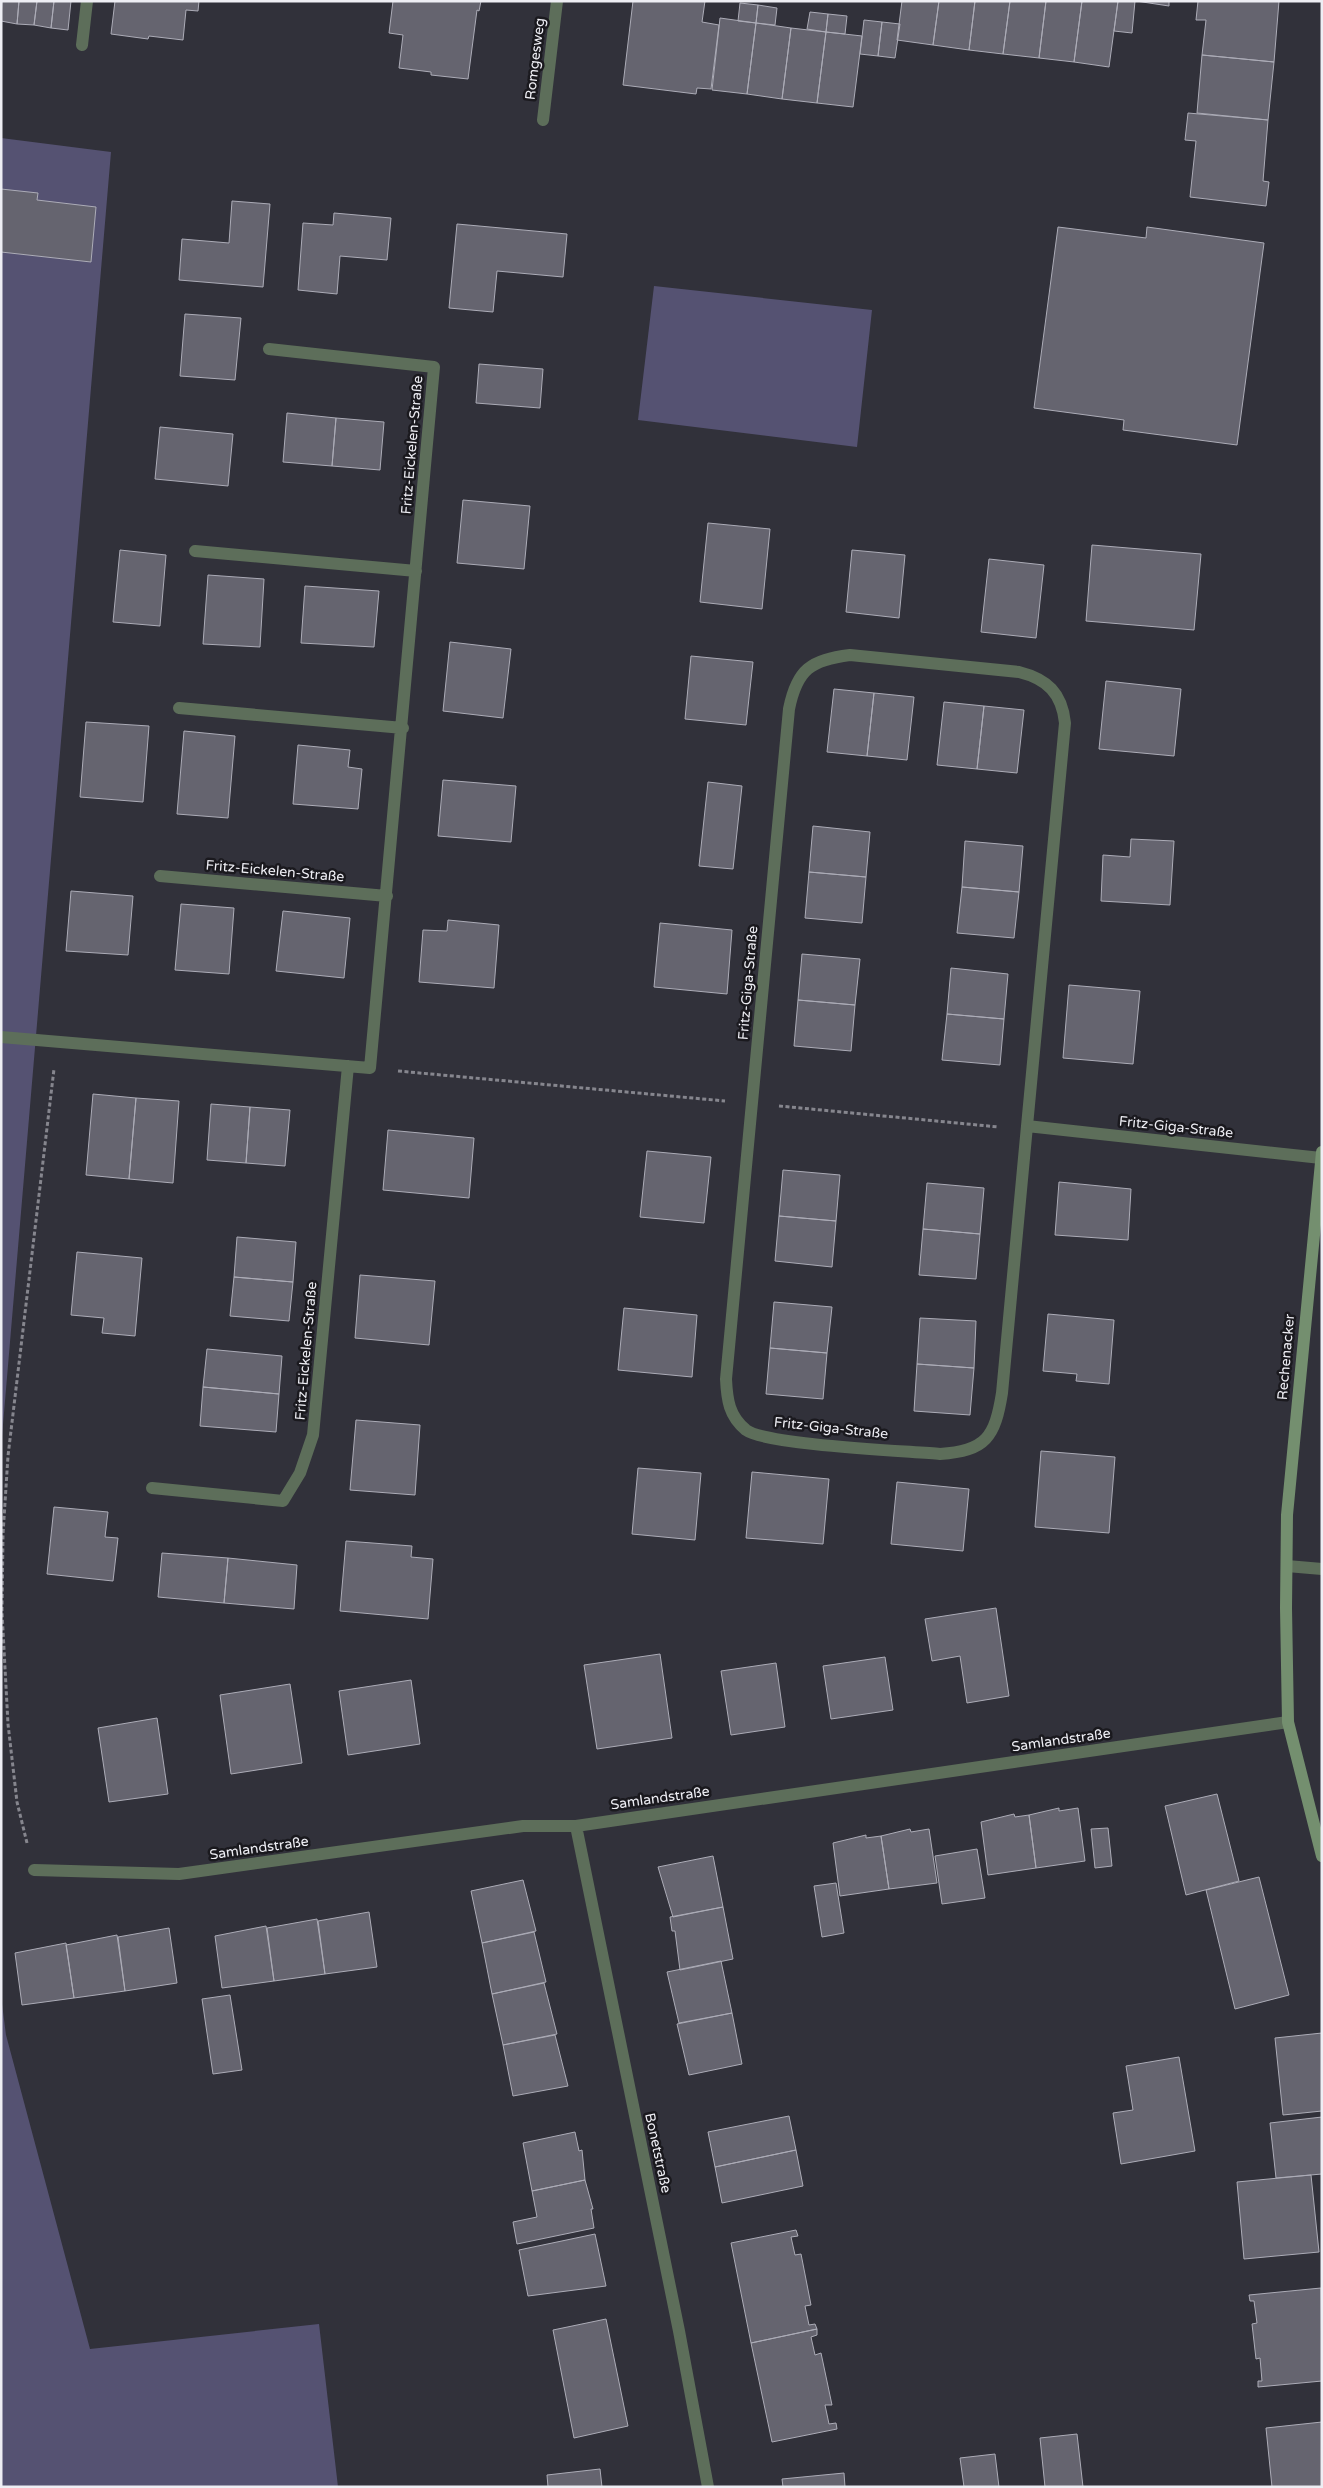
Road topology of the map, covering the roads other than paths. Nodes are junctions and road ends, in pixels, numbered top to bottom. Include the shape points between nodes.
1 (87, 1) edge
2 (557, 1) edge
3 (82, 45) dead end
4 (543, 120) dead end
5 (269, 349) dead end
6 (195, 551) dead end
7 (416, 571) junction
8 (179, 708) dead end
9 (403, 728) junction
10 (160, 876) dead end
11 (387, 896) junction
12 (1, 1037) edge
13 (348, 1066) junction
14 (1027, 1126) junction
15 (1322, 1152) edge
16 (1321, 1158) edge
17 (152, 1488) dead end
18 (1287, 1566) junction
19 (1322, 1568) edge
20 (1288, 1722) junction
21 (576, 1826) junction
22 (1322, 1856) edge
23 (34, 1870) road end
24 (708, 2487) edge

1 - 3 street
2 - 4 street, Romgesweg
5 - 7 street, Fritz-Eickelen-Straße via 434,367
6 - 7 street
7 - 9 street, Fritz-Eickelen-Straße
8 - 9 street
9 - 11 street, Fritz-Eickelen-Straße
10 - 11 street, Fritz-Eickelen-Straße
11 - 13 street, Fritz-Eickelen-Straße via 370,1068
12 - 13 street
13 - 17 street, Fritz-Eickelen-Straße via 313,1434 300,1473 283,1501
14 - 14 street, Fritz-Giga-Straße via 1064,723 1061,701 1050,685 1019,672 850,655 824,659 806,669 793,687 726,1379 727,1401 733,1418 748,1432 777,1440 940,1454 963,1453 975,1448 994,1429 998,1420
14 - 16 street, Fritz-Giga-Straße
15 - 16 street, Rechenacker
16 - 18 street, Rechenacker via 1288,1506
18 - 19 street
18 - 20 street, Rechenacker
20 - 21 street, Samlandstraße
20 - 22 street, Rechenacker
21 - 23 street, Samlandstraße via 523,1826 179,1874
21 - 24 street, Bonetstraße via 680,2331

